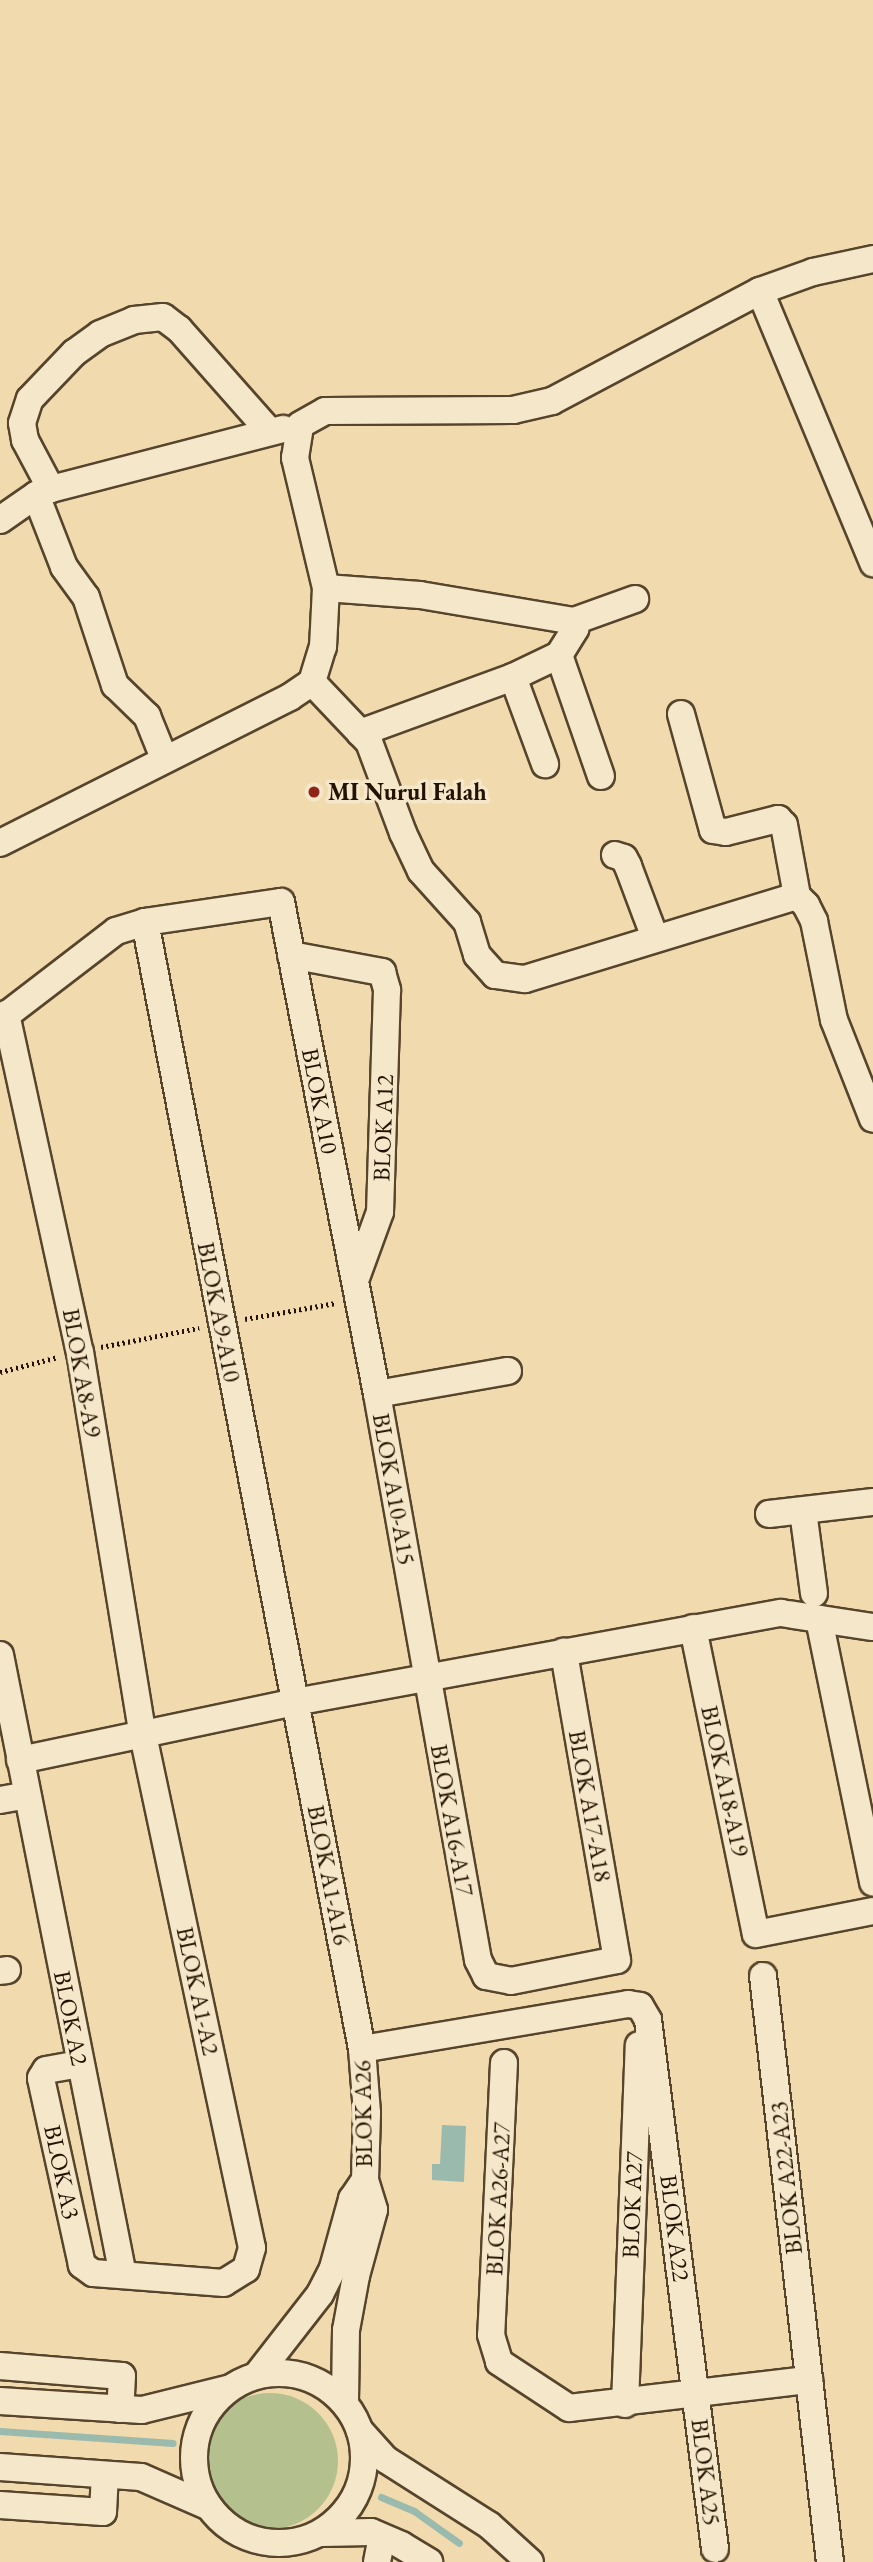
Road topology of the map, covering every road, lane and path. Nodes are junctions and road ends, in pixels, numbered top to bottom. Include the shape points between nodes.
1 (873, 259) edge
2 (760, 291) junction
3 (300, 425) junction
4 (270, 432) junction
5 (44, 492) junction
6 (0, 520) edge
7 (873, 563) edge
8 (326, 588) junction
9 (635, 599) dead end
10 (574, 621) junction
11 (559, 655) junction
12 (513, 677) junction
13 (312, 682) junction
14 (681, 714) dead end
15 (360, 733) junction
16 (164, 758) junction
17 (545, 764) dead end
18 (601, 776) dead end
19 (0, 843) edge
20 (615, 855) dead end
21 (797, 896) junction
22 (145, 922) junction
23 (655, 938) junction
24 (291, 955) junction
25 (3, 1017) edge
26 (873, 1119) edge
27 (357, 1290) junction
28 (221, 1324) junction
29 (80, 1352) junction
30 (508, 1371) dead end
31 (0, 1372) edge
32 (377, 1394) junction
33 (873, 1502) edge
34 (803, 1511) junction
35 (769, 1514) dead end
36 (814, 1593) dead end
37 (819, 1619) junction
38 (873, 1627) edge
39 (693, 1628) junction
40 (564, 1652) junction
41 (0, 1655) edge
42 (426, 1679) junction
43 (295, 1702) junction
44 (143, 1735) junction
45 (20, 1760) junction
46 (27, 1795) junction
47 (0, 1800) edge
48 (873, 1883) edge
49 (873, 1911) edge
50 (478, 1960) joint
51 (763, 1976) dead end
52 (644, 2013) junction
53 (362, 2049) junction
54 (504, 2063) dead end
55 (80, 2064) junction
56 (344, 2272) junction
57 (123, 2275) junction
58 (0, 2366) edge
59 (257, 2375) junction
60 (809, 2380) junction
61 (227, 2389) junction
62 (696, 2395) junction
63 (0, 2401) edge
64 (345, 2403) junction
65 (625, 2404) junction
66 (120, 2409) junction
67 (360, 2431) junction
68 (0, 2467) edge
69 (105, 2475) junction
70 (0, 2505) edge
71 (207, 2506) junction
72 (322, 2533) junction
73 (380, 2549) edge
74 (715, 2549) dead end
75 (429, 2562) edge
76 (530, 2562) edge
77 (830, 2562) edge

1 - 2 street via 813,272
2 - 3 street via 552,401 513,410 325,411
2 - 7 street
3 - 4 street
3 - 8 street via 295,458
4 - 5 street
4 - 5 street via 179,329 163,317 134,320 100,334 74,353 30,399 22,423
5 - 6 street
5 - 16 street via 64,567 86,597 115,685 147,716
8 - 10 street via 420,595
8 - 13 street via 323,647
9 - 10 street
10 - 11 street via 575,629
11 - 12 street
11 - 18 street
12 - 15 street
12 - 17 street
13 - 15 street
13 - 16 street
14 - 21 street via 713,830 726,832 778,819 785,825
15 - 23 street via 369,742 421,871 467,922 477,955 495,975 525,979
16 - 19 street
20 - 23 street via 624,858 628,866
21 - 23 street
21 - 26 street via 814,921 834,1020
22 - 24 street, BLOK A10 via 281,902
22 - 25 street via 116,931
22 - 28 street, BLOK A9-A10
24 - 27 street, BLOK A10
24 - 27 street, BLOK A12 via 383,972 387,990 380,1212
25 - 29 street, BLOK A8-A9
27 - 28 path
27 - 32 street, BLOK A10-A15
28 - 29 path
28 - 43 street, BLOK A9-A10
29 - 31 path
29 - 44 street, BLOK A8-A9
30 - 32 street
32 - 42 street, BLOK A10-A15
33 - 34 street
34 - 35 street
34 - 36 street
37 - 38 street
37 - 39 street via 781,1613
37 - 48 street
39 - 40 street
39 - 49 street, BLOK A18-A19 via 756,1934
40 - 42 street
40 - 50 street, BLOK A17-A18 via 617,1960 511,1981 486,1976
41 - 45 street, BLOK A2
42 - 43 street
42 - 50 street, BLOK A16-A17
43 - 44 street
43 - 53 street, BLOK A1-A16
44 - 45 street
44 - 57 street, BLOK A1-A2 via 253,2248 246,2269 225,2283
45 - 46 street, BLOK A2
46 - 47 street
46 - 55 street, BLOK A2
51 - 60 street, BLOK A22-A23
52 - 53 street via 628,2004
52 - 62 street, BLOK A22
52 - 65 street, BLOK A27
53 - 56 street, BLOK A26 via 367,2113 365,2180 374,2210
54 - 65 street, BLOK A26-A27 via 491,2335 499,2362 569,2408
55 - 57 street, BLOK A2
55 - 57 street, BLOK A3 via 46,2070 41,2078 82,2265 93,2273
56 - 59 street via 320,2294
56 - 64 street
58 - 66 street via 122,2376
59 - 61 street
59 - 64 street via 289,2372 320,2382
60 - 62 street
60 - 77 street, BLOK A22-A23
61 - 66 street via 142,2410
61 - 71 street via 205,2413 194,2443 195,2476
62 - 65 street
62 - 74 street, BLOK A25
63 - 66 street
64 - 67 street
67 - 72 street via 365,2460 359,2489 345,2514
67 - 76 street via 385,2459 489,2525
68 - 69 street
69 - 70 street via 103,2512
69 - 71 street via 141,2477
71 - 72 street via 230,2529 259,2542 292,2544
72 - 73 street via 371,2532
73 - 75 street

